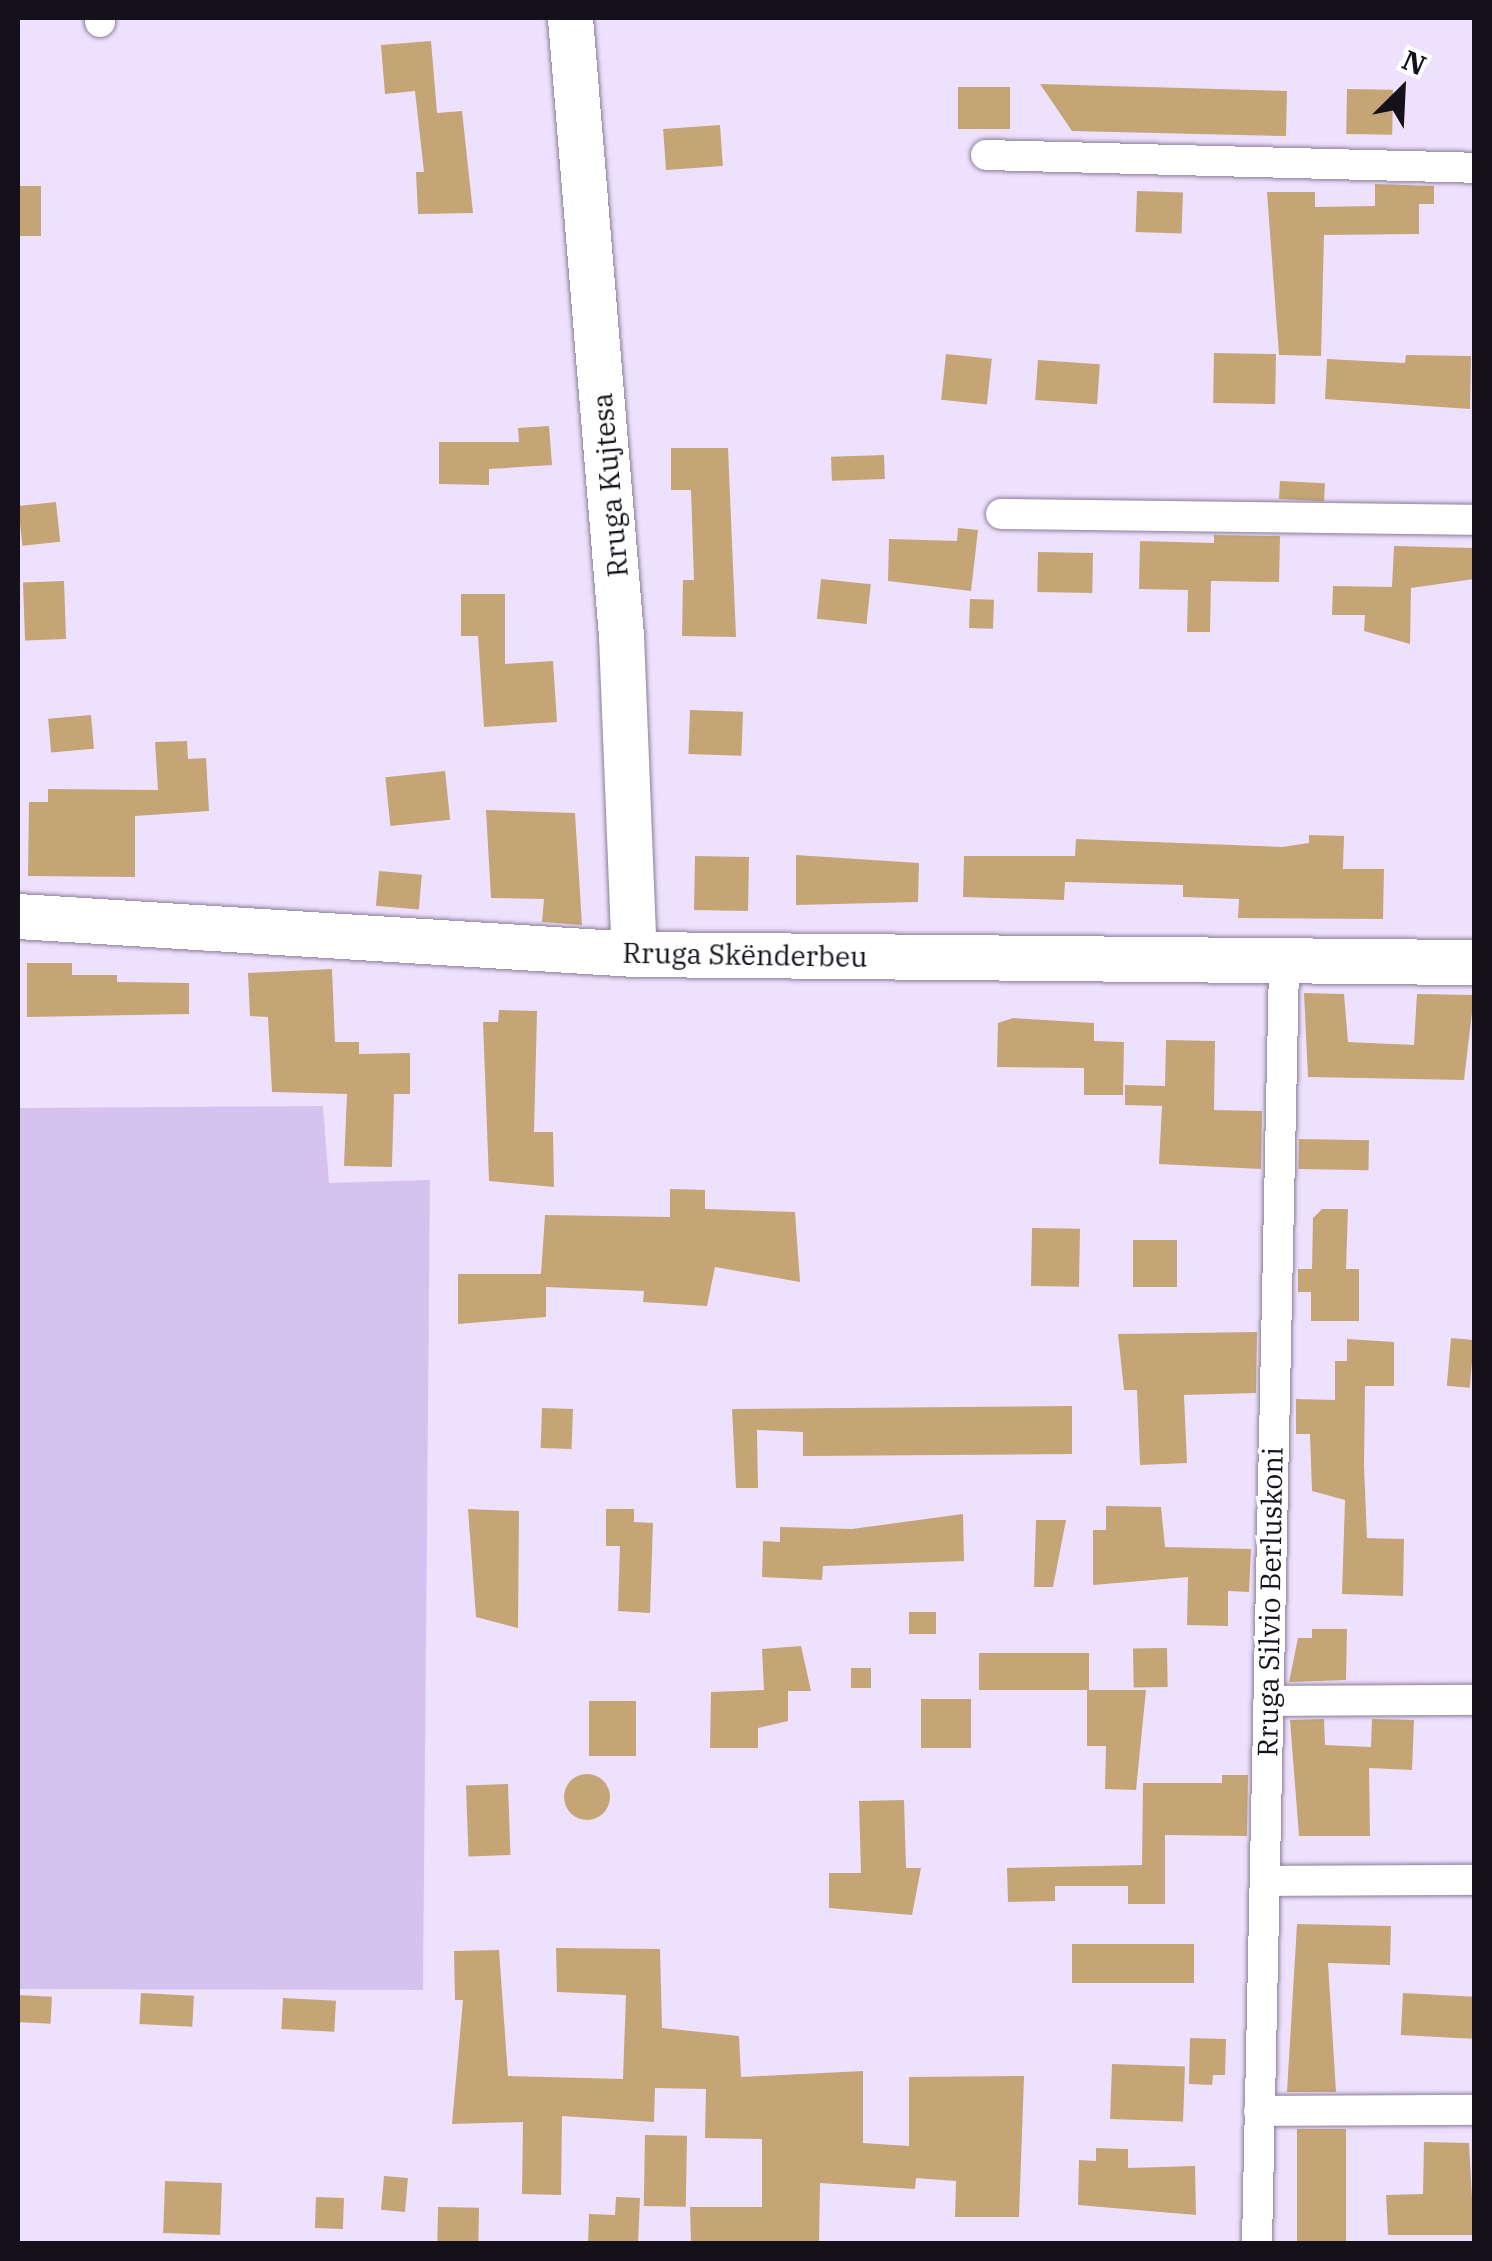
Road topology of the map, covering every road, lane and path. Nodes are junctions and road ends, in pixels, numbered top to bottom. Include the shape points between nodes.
1 (570, 18) edge
2 (986, 155) dead end
3 (1474, 168) edge
4 (1001, 514) dead end
5 (1474, 520) edge
6 (18, 916) edge
7 (634, 954) junction
8 (1284, 961) junction
9 (1474, 962) edge
10 (1474, 1700) edge
11 (1269, 1701) junction
12 (1474, 1880) edge
13 (1266, 1881) junction
14 (1474, 2110) edge
15 (1258, 2111) junction
16 (1258, 2244) edge

1 - 7 main road, Rruga Kujtesa via 621,636
2 - 3 street
4 - 5 street
6 - 7 main road, Rruga Skënderbeu
7 - 8 main road, Rruga Skënderbeu
8 - 9 main road, Rruga Skënderbeu
8 - 11 street, Rruga Silvio Berluskoni
10 - 11 street
11 - 13 street, Rruga Silvio Berluskoni
12 - 13 street
13 - 15 street, Rruga Silvio Berluskoni
14 - 15 street
15 - 16 street, Rruga Silvio Berluskoni

